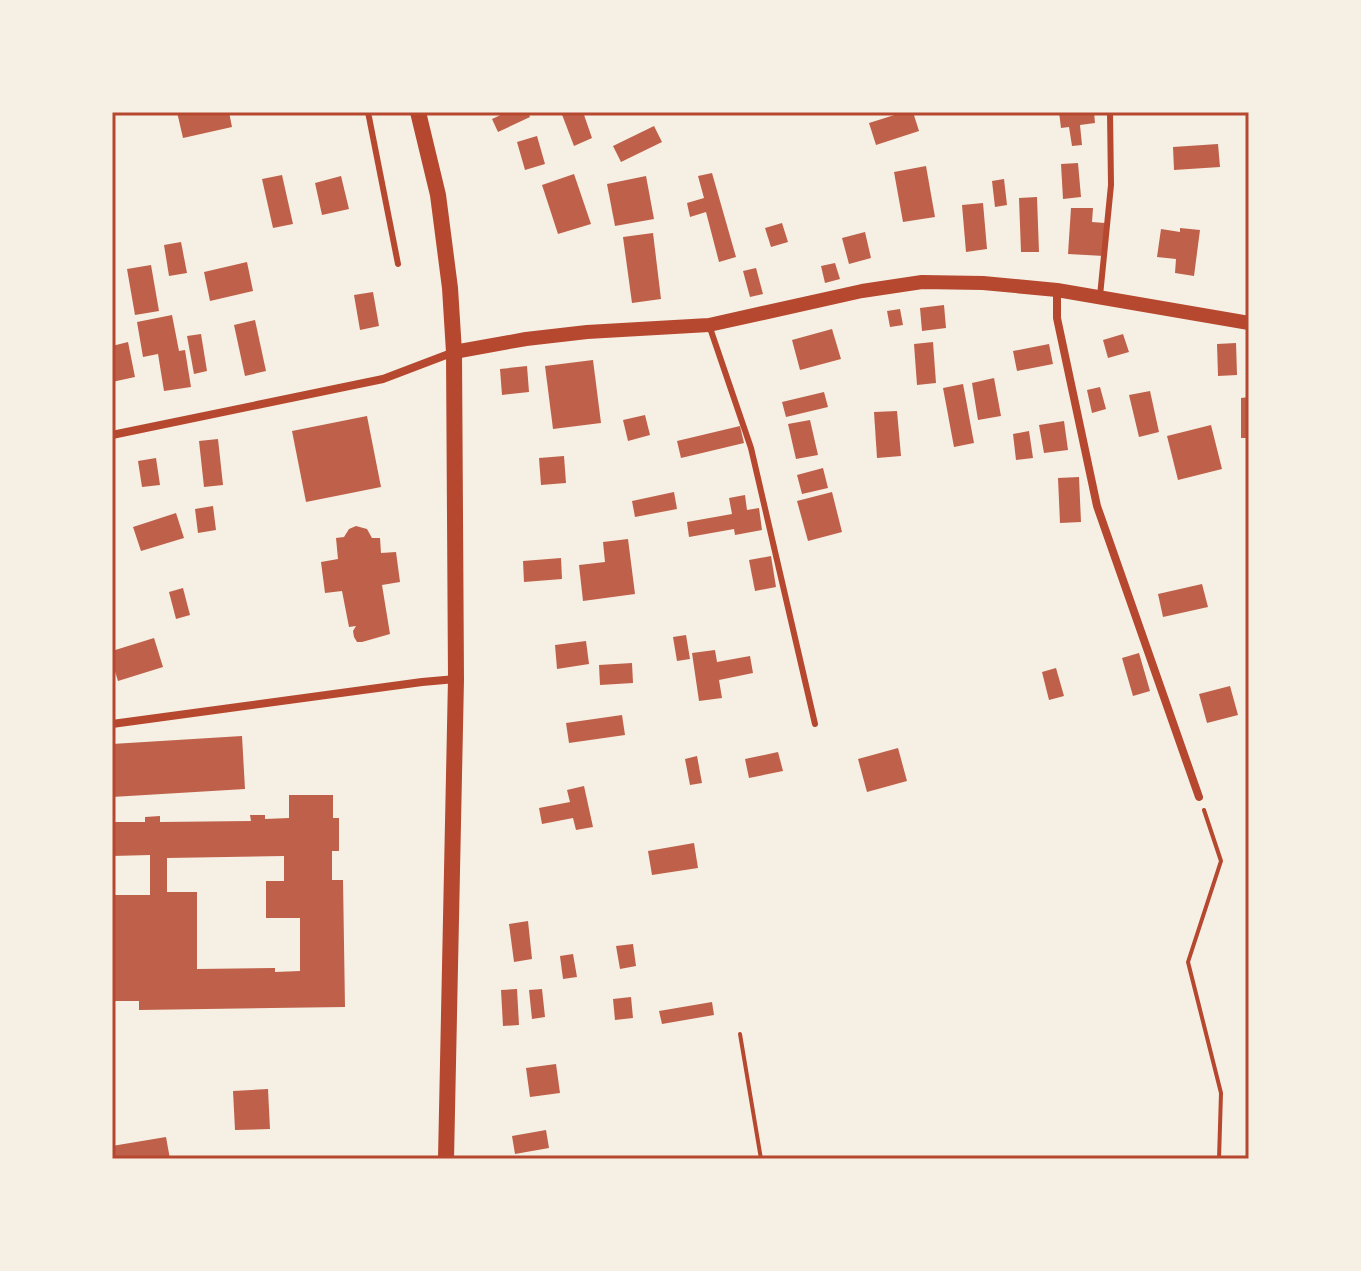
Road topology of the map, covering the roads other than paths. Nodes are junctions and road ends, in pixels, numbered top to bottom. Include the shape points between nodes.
1 (368, 112) edge
2 (418, 112) edge
3 (1110, 112) edge
4 (398, 264) dead end
5 (1057, 290) junction
6 (1100, 296) junction
7 (1249, 323) edge
8 (709, 325) junction
9 (454, 352) junction
10 (112, 435) edge
11 (456, 679) junction
12 (112, 724) edge
13 (815, 724) dead end
14 (1199, 797) road end
15 (446, 1159) edge

1 - 4 lane
2 - 9 main road via 438,195
3 - 6 lane via 1111,185
5 - 6 street
5 - 8 street via 922,282
5 - 14 street via 1057,318 1097,506
6 - 7 street
8 - 9 street via 587,332
8 - 13 lane via 751,448
9 - 10 street via 383,379
9 - 11 main road
11 - 12 street
11 - 15 main road

